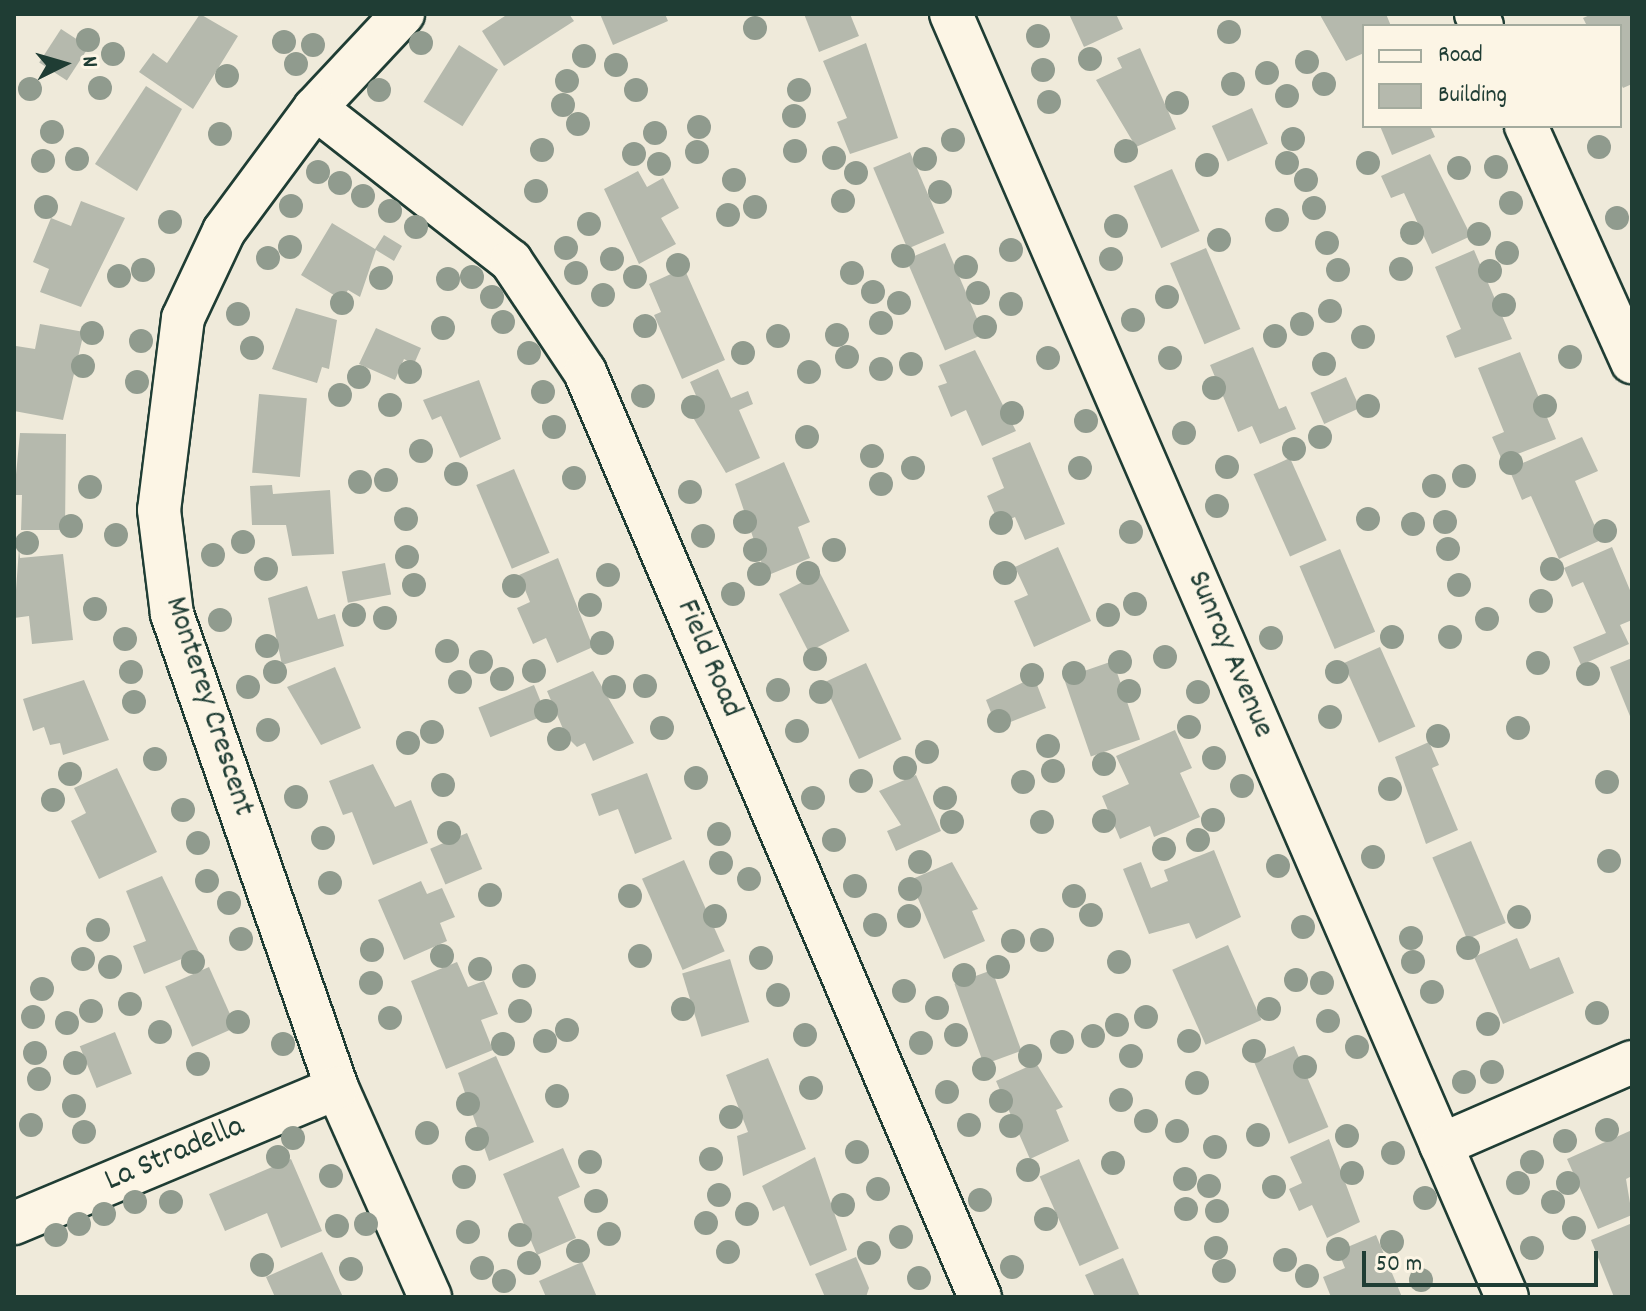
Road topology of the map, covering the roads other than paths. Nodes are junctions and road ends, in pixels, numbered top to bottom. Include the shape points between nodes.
1 (403, 14) edge
2 (951, 14) edge
3 (315, 108) junction
4 (1527, 128) edge
5 (1632, 362) edge
6 (1632, 1062) edge
7 (337, 1088) junction
8 (1441, 1145) junction
9 (14, 1223) edge
10 (430, 1297) edge
11 (980, 1297) edge
12 (1507, 1297) edge

1 - 3 street, Monterey Crescent
2 - 8 street, Sunray Avenue
3 - 7 street, Monterey Crescent via 224,231 183,318 159,510 172,614
3 - 11 street, Field Road via 511,261 585,372
4 - 5 street
6 - 8 street
7 - 9 street, La Stradella
7 - 10 street, Monterey Crescent
8 - 12 street, Sunray Avenue

